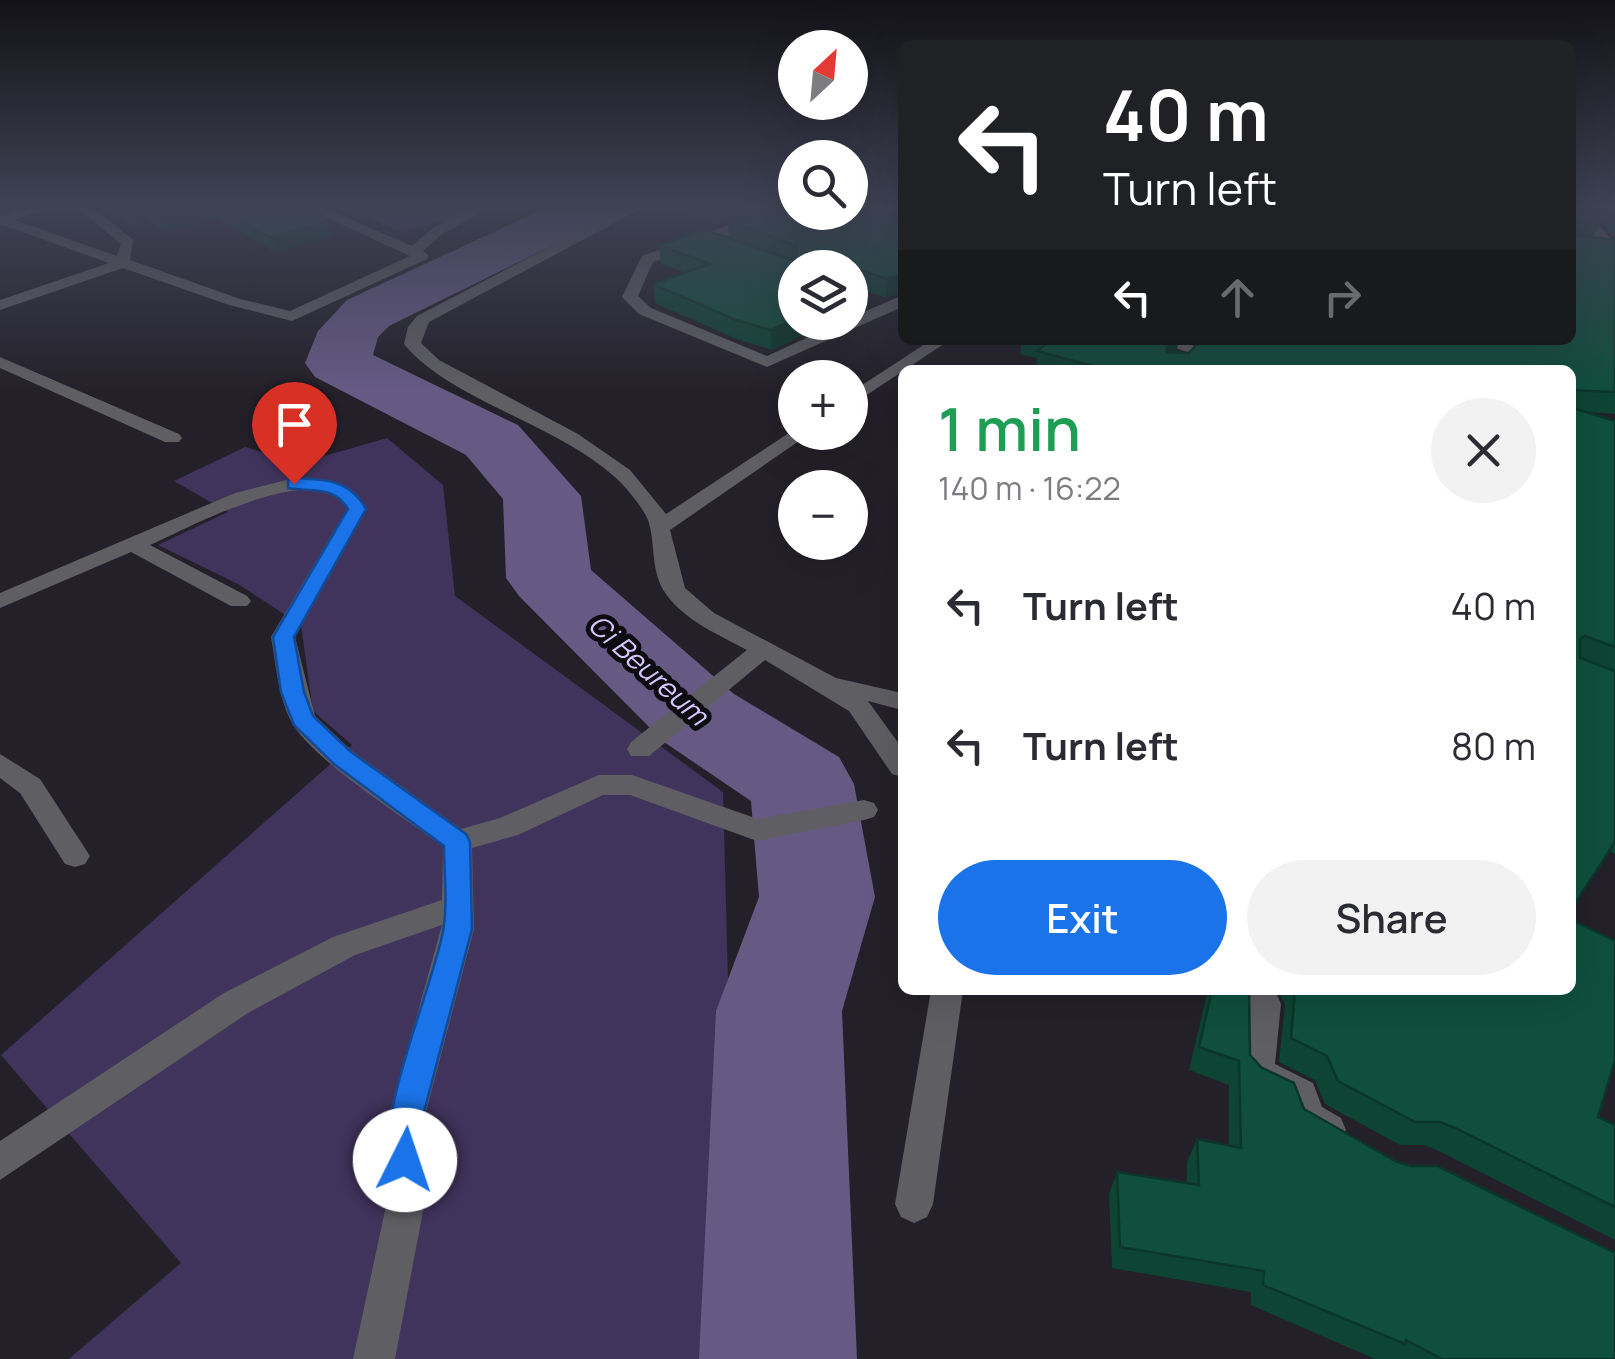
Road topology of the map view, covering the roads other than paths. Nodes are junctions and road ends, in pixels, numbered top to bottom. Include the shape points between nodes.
1 (107, 268) edge
2 (138, 268) edge
3 (395, 268) edge
4 (520, 268) edge
5 (643, 268) edge
6 (869, 301) dead end
7 (895, 305) edge
8 (0, 306) edge
9 (934, 345) edge
10 (1198, 345) edge
11 (0, 362) edge
12 (904, 365) edge
13 (1179, 365) edge
14 (898, 369) edge
15 (868, 389) edge
16 (172, 438) dead end
17 (778, 448) edge
18 (660, 527) junction
19 (132, 544) junction
20 (0, 601) edge
21 (239, 601) dead end
22 (753, 657) junction
23 (823, 680) junction
24 (898, 700) edge
25 (640, 749) dead end
26 (898, 761) edge
27 (0, 764) edge
28 (864, 810) dead end
29 (457, 842) junction
30 (75, 856) dead end
31 (458, 907) junction
32 (1260, 995) edge
33 (949, 998) edge
34 (1365, 1150) edge
35 (0, 1162) edge
36 (914, 1204) dead end
37 (374, 1359) edge

1 - 8 street
2 - 3 street via 292,316
4 - 18 street via 423,319 412,344 432,364 599,455 653,507
5 - 7 street via 632,300 645,311 767,362
6 - 7 street
9 - 12 street
10 - 13 street
11 - 16 street
14 - 15 street
17 - 18 street
18 - 22 street via 676,591
19 - 20 street
19 - 21 street
19 - 29 street via 242,497 294,484 326,484 348,494 357,509 284,637 293,692 303,720 342,758
22 - 23 street
22 - 25 street
23 - 24 street
23 - 26 street via 858,705
27 - 30 street via 30,786
28 - 29 street via 757,830 632,784 599,785 508,827
29 - 31 street
31 - 35 street via 344,946 236,1003
31 - 37 street via 458,929 408,1112 405,1206
32 - 34 street via 1257,1072 1300,1094 1306,1118
33 - 36 street

